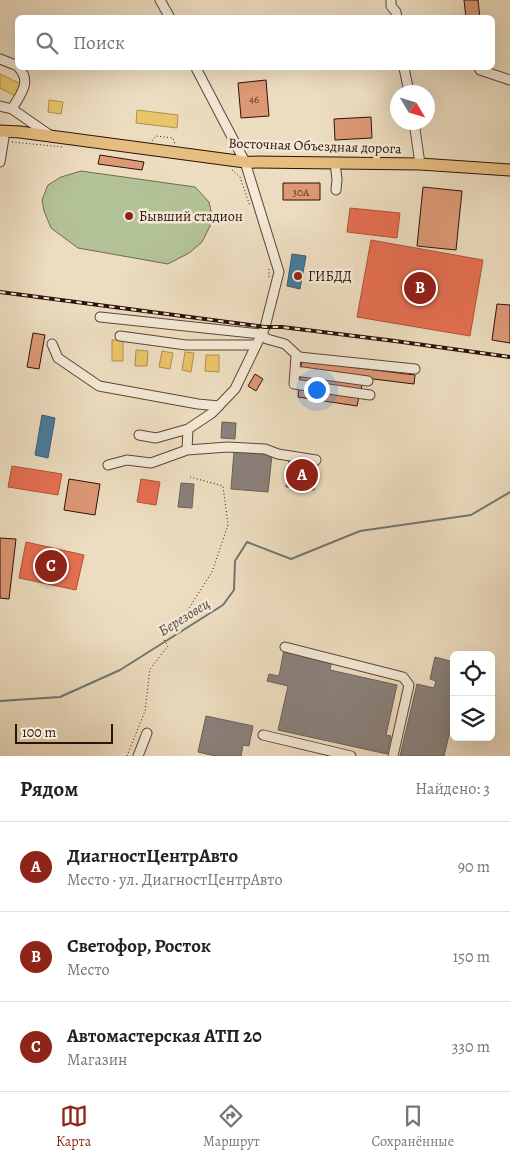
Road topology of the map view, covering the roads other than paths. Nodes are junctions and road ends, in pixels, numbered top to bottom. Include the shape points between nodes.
1 (160, 0) edge
2 (391, 0) edge
3 (168, 15) edge
4 (396, 15) edge
5 (0, 59) edge
6 (15, 66) edge
7 (21, 70) edge
8 (197, 70) edge
9 (404, 70) edge
10 (480, 70) edge
11 (510, 80) edge
12 (408, 85) edge
13 (0, 106) edge
14 (12, 109) junction
15 (415, 130) edge
16 (3, 134) edge
17 (53, 136) junction
18 (0, 162) edge
19 (246, 162) junction
20 (335, 163) junction
21 (420, 164) junction
22 (510, 170) edge
23 (336, 190) dead end
24 (100, 317) dead end
25 (261, 334) junction
26 (120, 336) dead end
27 (52, 344) dead end
28 (256, 345) junction
29 (296, 355) junction
30 (415, 369) dead end
31 (294, 371) junction
32 (368, 381) dead end
33 (370, 395) dead end
34 (219, 406) junction
35 (188, 429) junction
36 (139, 435) dead end
37 (187, 450) junction
38 (316, 460) dead end
39 (108, 465) dead end
40 (285, 646) dead end
41 (147, 733) dead end
42 (263, 735) dead end
43 (138, 756) edge
44 (351, 756) edge
45 (393, 756) edge

1 - 3 street
2 - 4 street
5 - 6 street
7 - 14 street via 26,84
8 - 19 street
9 - 12 street
10 - 11 street
13 - 14 street
14 - 17 street
15 - 21 street
16 - 17 main road, Восточная Объездная дорога
16 - 18 street
17 - 19 main road, Восточная Объездная дорога
19 - 20 main road, Восточная Объездная дорога
19 - 25 street via 279,272
20 - 21 main road, Восточная Объездная дорога
20 - 23 street
21 - 22 main road, Восточная Объездная дорога
24 - 25 street
25 - 28 street
25 - 29 street via 285,344
26 - 28 street via 186,345
27 - 34 street via 58,358 100,386
28 - 34 street via 235,389
29 - 30 street
29 - 31 street
31 - 32 street
31 - 33 street via 294,384
34 - 35 street
35 - 36 street via 156,438
35 - 37 street
37 - 38 street via 265,449
37 - 39 street via 151,463 127,460
40 - 45 street via 403,677 409,685
41 - 43 street
42 - 44 street

